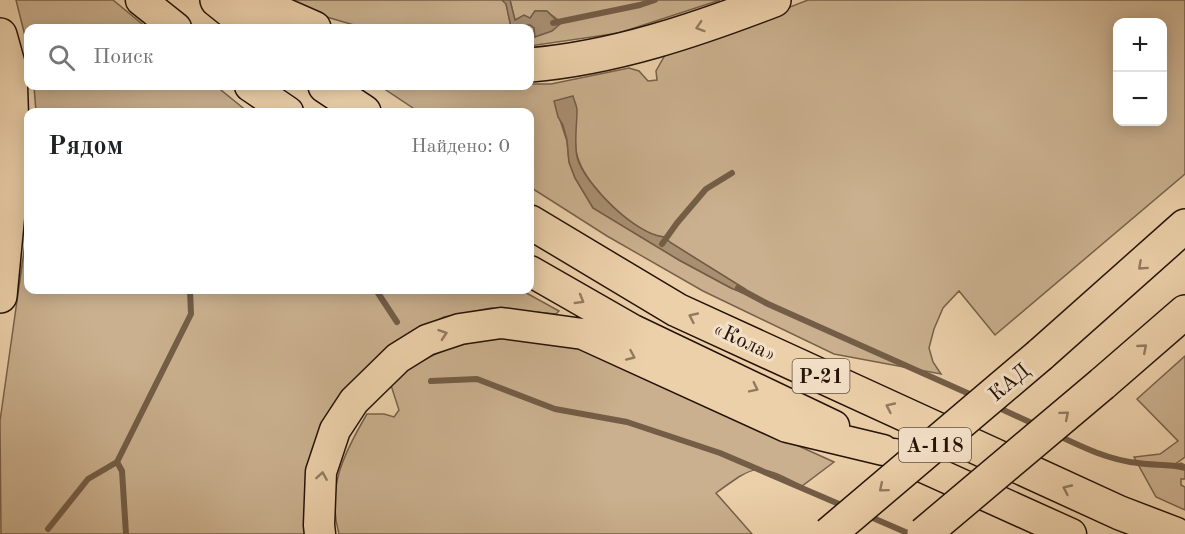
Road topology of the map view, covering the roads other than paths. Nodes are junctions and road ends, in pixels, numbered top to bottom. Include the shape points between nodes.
1 (141, 0) edge
2 (217, 0) edge
3 (250, 0) edge
4 (774, 0) edge
5 (171, 24) edge
6 (247, 24) edge
7 (305, 24) edge
8 (0, 35) edge
9 (534, 64) edge
10 (256, 90) edge
11 (331, 90) edge
12 (282, 108) edge
13 (358, 108) edge
14 (534, 224) edge
15 (1185, 226) edge
16 (534, 273) edge
17 (0, 296) edge
18 (1185, 312) edge
19 (883, 450) junction
20 (1120, 513) junction
21 (320, 534) edge
22 (830, 534) edge
23 (924, 534) edge
24 (1071, 534) edge
25 (1164, 534) edge
26 (1175, 534) edge

1 - 5 main road
2 - 6 highway
3 - 7 highway
4 -> 9 highway via 642,44
8 - 17 highway via 10,71 13,160
10 - 12 main road
11 - 13 highway
20 -> 14 highway, «Кола» / Р-21 via 677,310
15 -> 22 highway, КАД / А-118, bridge via 1040,356
16 -> 19 main road, «Кола» / Р-21 via 633,330
23 -> 18 highway, А-118, bridge
21 -> 19 main road via 321,472 335,430 354,401 398,358 427,340 460,328 501,323 583,334 787,427
19 - 24 main road, «Кола» / Р-21
20 - 25 main road, «Кола» / Р-21
20 - 26 highway

